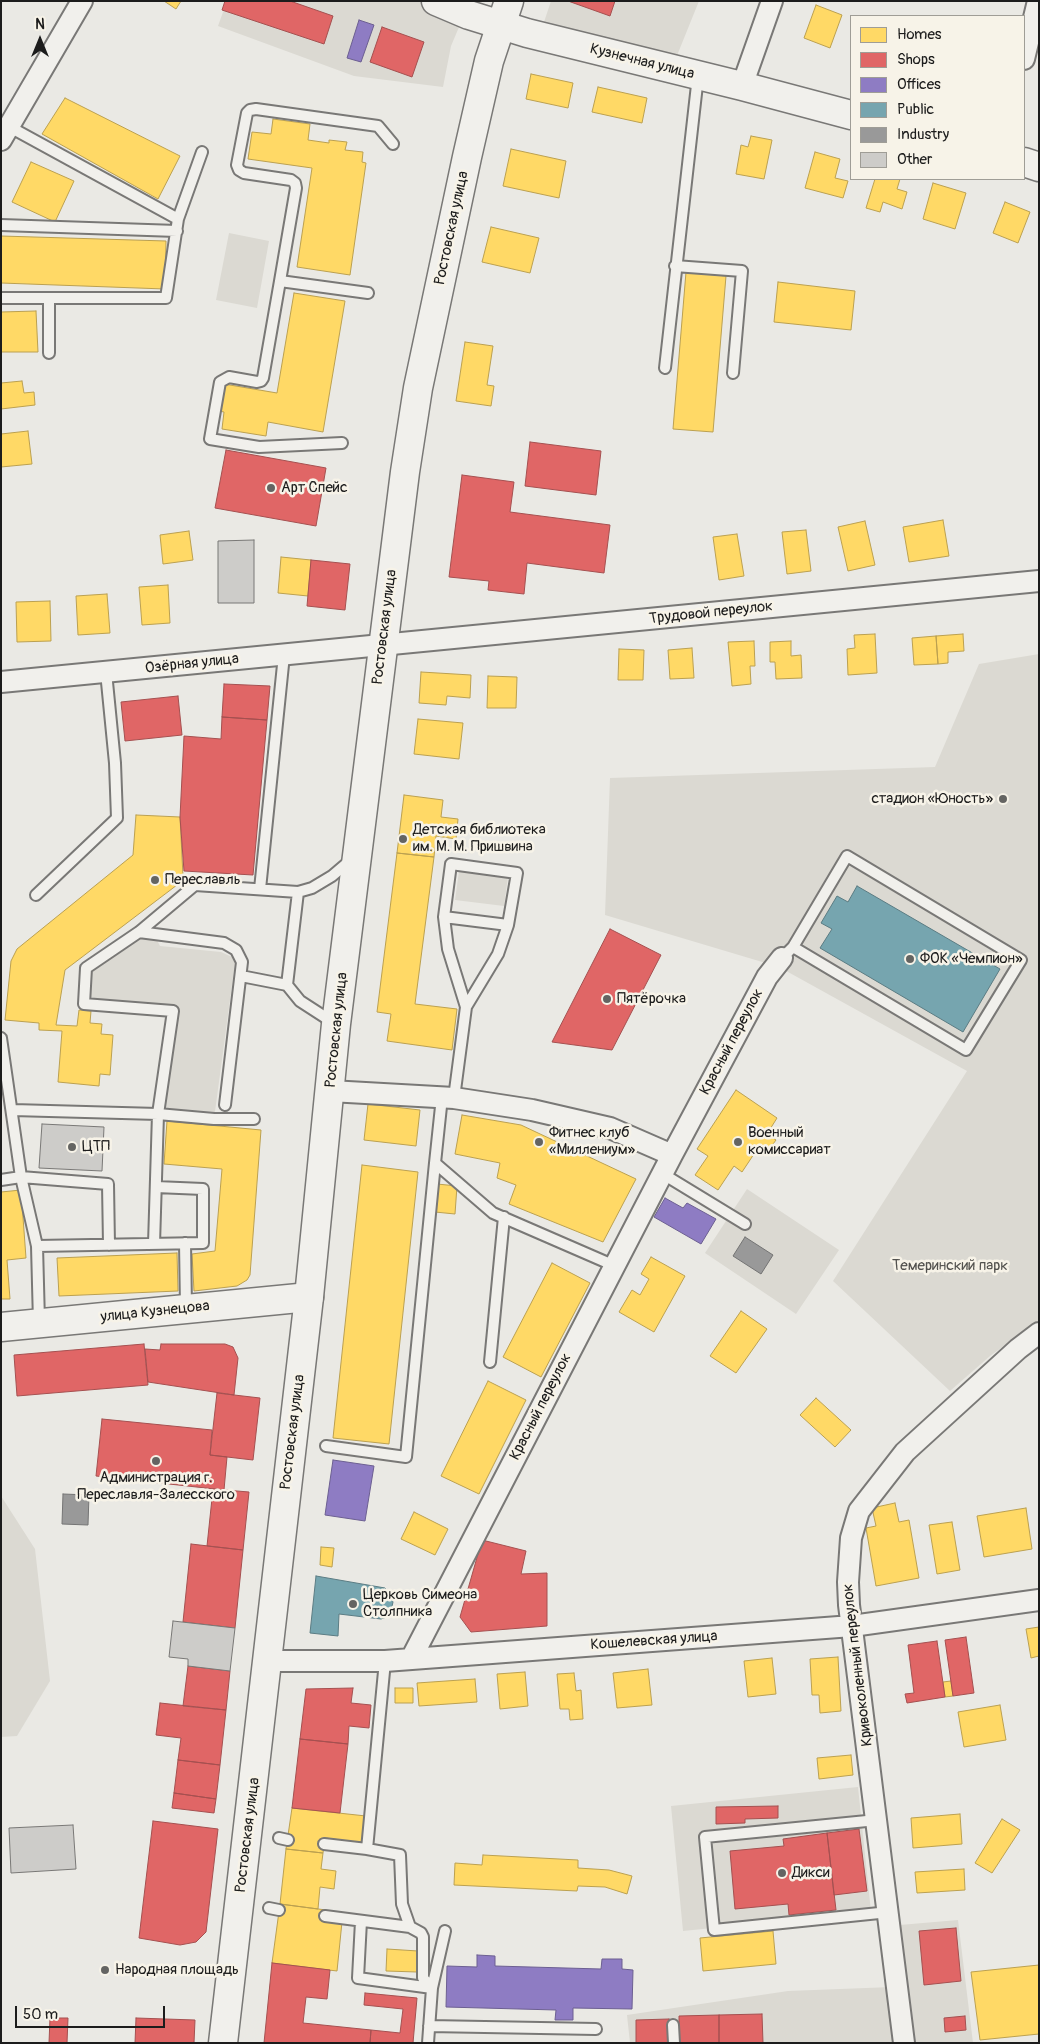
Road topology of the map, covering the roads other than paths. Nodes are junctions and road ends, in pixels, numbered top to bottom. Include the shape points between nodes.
1 (82, 1) edge
2 (436, 1) edge
3 (772, 1) edge
4 (1038, 1) edge
5 (505, 13) edge
6 (1025, 55) edge
7 (699, 76) junction
8 (742, 86) junction
9 (850, 116) edge
10 (5, 133) edge
11 (393, 144) dead end
12 (202, 152) dead end
13 (1025, 162) edge
14 (1039, 167) edge
15 (178, 218) junction
16 (1, 225) edge
17 (177, 230) junction
18 (675, 266) junction
19 (280, 281) junction
20 (368, 293) dead end
21 (1, 298) edge
22 (49, 298) junction
23 (48, 354) dead end
24 (665, 368) dead end
25 (733, 373) dead end
26 (342, 443) dead end
27 (1039, 582) edge
28 (383, 645) junction
29 (284, 655) junction
30 (106, 672) junction
31 (1, 682) edge
32 (357, 856) junction
33 (260, 889) junction
34 (298, 892) junction
35 (36, 895) dead end
36 (444, 917) junction
37 (508, 925) junction
38 (138, 932) junction
39 (787, 952) junction
40 (241, 976) junction
41 (287, 984) junction
42 (466, 1007) junction
43 (336, 1024) junction
44 (1, 1038) edge
45 (330, 1091) junction
46 (448, 1098) junction
47 (225, 1105) dead end
48 (13, 1110) junction
49 (158, 1114) junction
50 (254, 1119) dead end
51 (672, 1155) junction
52 (435, 1163) junction
53 (662, 1174) junction
54 (20, 1177) junction
55 (1, 1180) edge
56 (156, 1187) junction
57 (504, 1217) junction
58 (745, 1224) dead end
59 (185, 1243) junction
60 (154, 1244) junction
61 (110, 1245) junction
62 (37, 1246) junction
63 (615, 1266) junction
64 (309, 1297) junction
65 (186, 1309) junction
66 (39, 1324) junction
67 (1, 1327) edge
68 (1039, 1333) edge
69 (490, 1362) dead end
70 (326, 1446) dead end
71 (1039, 1600) edge
72 (852, 1626) junction
73 (411, 1659) junction
74 (267, 1661) junction
75 (385, 1661) junction
76 (877, 1820) junction
77 (324, 1844) dead end
78 (367, 1849) junction
79 (889, 1912) junction
80 (325, 1916) dead end
81 (361, 1921) junction
82 (410, 1927) junction
83 (445, 1931) dead end
84 (432, 1988) junction
85 (429, 2026) junction
86 (673, 2026) dead end
87 (596, 2029) dead end
88 (223, 2043) edge
89 (428, 2043) edge
90 (674, 2043) edge
91 (904, 2043) edge

1 - 10 street
2 - 5 main road, Кузнечная улица via 469,15
3 - 8 street
4 - 6 street
5 - 7 main road, Кузнечная улица via 526,33
5 - 28 main road, Ростовская улица via 489,61 418,388
7 - 8 main road, Кузнечная улица
7 - 18 lane
8 - 9 main road, Кузнечная улица
10 - 15 lane
11 - 19 lane via 378,126 256,109 247,113 237,165 239,170 291,180 296,188
12 - 15 lane
13 - 14 main road
15 - 17 lane
16 - 17 lane
17 - 22 lane via 166,298
18 - 24 lane
18 - 25 lane via 742,271
19 - 20 lane
19 - 26 lane via 262,381 229,377 220,382 210,438 259,447
21 - 22 lane
22 - 23 lane
27 - 28 street, Трудовой переулок
28 - 29 street, Озёрная улица
28 - 32 main road, Ростовская улица
29 - 30 street, Озёрная улица
29 - 33 lane
30 - 31 street, Озёрная улица
30 - 35 lane via 117,818
32 - 34 lane via 332,876
32 - 43 main road, Ростовская улица
33 - 34 lane
33 - 38 lane via 195,885
34 - 41 lane
36 - 37 lane
36 - 37 lane via 451,864 517,873
36 - 42 lane via 448,949
37 - 42 lane via 498,954
38 - 40 lane via 224,943 236,950 242,962
38 - 49 lane via 86,968 84,1004 173,1011
39 - 39 lane via 847,856 1021,960 966,1050
39 - 51 street, Красный переулок via 768,977
40 - 41 lane
40 - 47 lane
41 - 43 lane via 300,1001
42 - 46 lane
43 - 45 main road, Ростовская улица
44 - 48 lane
45 - 46 street
45 - 64 main road, Ростовская улица
46 - 51 street via 532,1110 610,1128
46 - 52 lane
48 - 49 lane
48 - 54 lane
49 - 50 lane via 214,1120
49 - 56 lane
51 - 53 street, Красный переулок
52 - 57 lane via 493,1213
52 - 70 lane via 406,1457
53 - 58 lane
53 - 63 street, Красный переулок
54 - 55 lane
54 - 61 lane via 108,1184
54 - 62 lane
56 - 59 lane via 203,1189 203,1243
56 - 60 lane
57 - 63 lane
57 - 69 lane
59 - 60 lane
59 - 65 lane
60 - 61 lane
61 - 62 lane
62 - 66 lane
63 - 73 street, Красный переулок
64 - 65 main road, улица Кузнецова
64 - 74 main road, Ростовская улица
65 - 66 main road, улица Кузнецова
66 - 67 main road, улица Кузнецова
68 - 72 street, Кривоколенный переулок via 905,1452 860,1511 851,1538 848,1582
71 - 72 street, Кошелевская улица
72 - 73 street, Кошелевская улица
72 - 76 street, Кривоколенный переулок
73 - 75 street, Кошелевская улица
74 - 75 street, Кошелевская улица
74 - 88 main road, Ростовская улица
75 - 78 lane
76 - 79 street, Кривоколенный переулок
76 - 79 lane via 705,1837 714,1930
77 - 78 lane
78 - 82 lane via 400,1855 402,1904
79 - 91 street, Кривоколенный переулок
80 - 81 lane
81 - 82 lane
81 - 84 lane via 358,1978
82 - 84 lane via 423,1937 422,1978
83 - 84 lane
84 - 85 lane
85 - 87 lane
85 - 89 lane
86 - 90 lane

